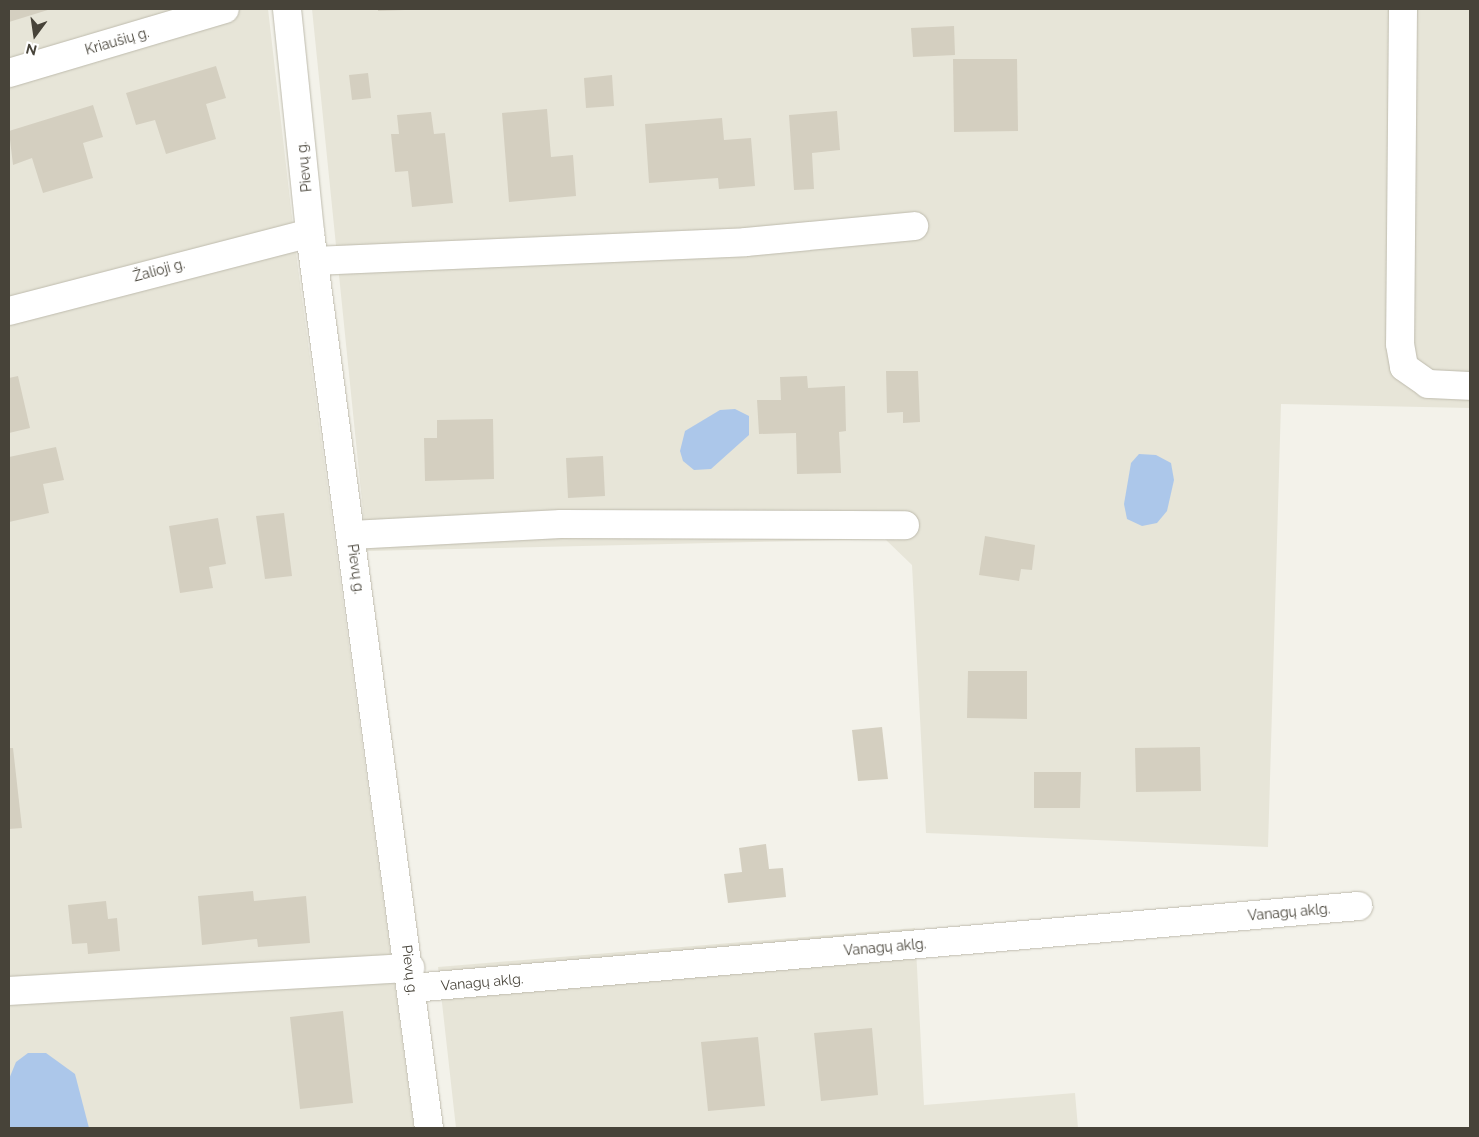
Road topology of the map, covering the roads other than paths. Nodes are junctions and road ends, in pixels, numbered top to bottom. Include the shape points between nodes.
1 (225, 9) edge
2 (287, 9) edge
3 (1403, 9) edge
4 (9, 73) edge
5 (914, 226) dead end
6 (310, 233) junction
7 (314, 261) junction
8 (9, 311) edge
9 (1470, 386) edge
10 (905, 525) dead end
11 (351, 535) junction
12 (1358, 906) dead end
13 (411, 978) junction
14 (9, 991) edge
15 (429, 1128) edge

1 - 4 street, Kriaušių g.
2 - 6 street, Pievų g.
3 - 9 street via 1400,344 1404,367 1428,384
5 - 7 street via 746,242
6 - 7 street, Pievų g.
6 - 8 street, Žalioji g.
7 - 11 street, Pievų g.
10 - 11 street via 561,524
11 - 13 street, Pievų g.
12 - 13 street, Vanagų aklg.
13 - 14 street, Vanagų aklg.
13 - 15 street, Pievų g.

